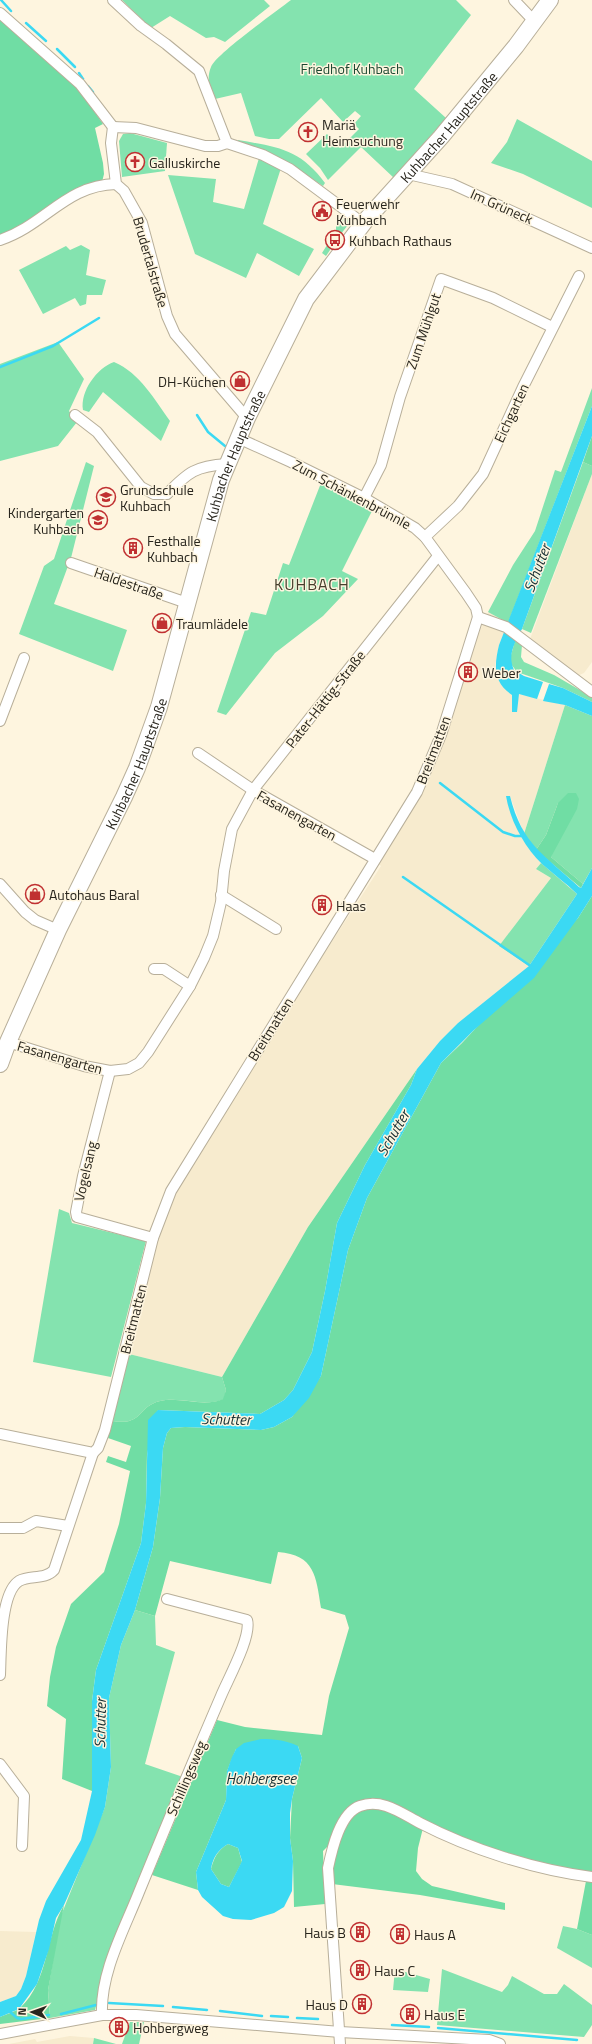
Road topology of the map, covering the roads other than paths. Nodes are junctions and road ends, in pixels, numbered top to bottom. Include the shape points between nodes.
1 (113, 0) edge
2 (550, 0) edge
3 (519, 2) edge
4 (0, 13) edge
5 (534, 21) junction
6 (113, 127) junction
7 (227, 143) junction
8 (408, 174) junction
9 (116, 184) junction
10 (364, 224) junction
11 (0, 240) edge
12 (592, 248) edge
13 (580, 276) dead end
14 (552, 327) junction
15 (76, 415) dead end
16 (247, 418) junction
17 (238, 438) junction
18 (227, 464) junction
19 (364, 498) junction
20 (425, 538) junction
21 (438, 556) junction
22 (71, 563) dead end
23 (187, 603) junction
24 (478, 617) junction
25 (24, 658) dead end
26 (592, 692) edge
27 (0, 721) edge
28 (198, 753) dead end
29 (253, 790) junction
30 (375, 859) junction
31 (0, 884) edge
32 (221, 895) junction
33 (276, 929) dead end
34 (58, 930) junction
35 (154, 969) dead end
36 (190, 986) junction
37 (8, 1042) junction
38 (0, 1064) edge
39 (110, 1071) junction
40 (153, 1238) junction
41 (0, 1434) edge
42 (93, 1453) junction
43 (68, 1526) junction
44 (0, 1528) edge
45 (167, 1599) dead end
46 (0, 1675) edge
47 (0, 1764) edge
48 (22, 1846) dead end
49 (592, 1877) edge
50 (102, 2015) junction
51 (340, 2032) junction
52 (0, 2034) edge
53 (500, 2043) edge
54 (340, 2044) edge

1 - 7 street via 141,26 199,71
2 - 5 main road, Kuhbacher Hauptstraße
3 - 5 street
4 - 6 street via 80,84
5 - 8 main road, Kuhbacher Hauptstraße
6 - 7 street via 136,128 205,146
6 - 9 street via 111,144
7 - 10 street via 263,155 290,169
8 - 10 main road, Kuhbacher Hauptstraße
8 - 12 street, Im Grüneck via 452,184
9 - 11 street via 88,188 64,200 38,221
9 - 16 street, Brudertalstraße via 124,191 142,223 167,316 175,334
10 - 16 main road, Kuhbacher Hauptstraße via 306,299
13 - 14 street, Eichgarten
14 - 19 street, Zum Mühlgut via 493,298 441,279 400,397 381,465
14 - 20 street, Eichgarten via 483,474 458,506
15 - 18 street via 97,432 141,487 154,494 167,494 185,475 206,465
16 - 17 main road, Kuhbacher Hauptstraße
17 - 18 main road, Kuhbacher Hauptstraße
17 - 19 street, Zum Schänkenbrünnle
18 - 23 main road, Kuhbacher Hauptstraße
19 - 20 street, Zum Schänkenbrünnle via 415,528
20 - 21 street, Zum Schänkenbrünnle
21 - 24 street, Zum Schänkenbrünnle via 473,603
21 - 29 street, Pater-Hättig-Straße
22 - 23 street, Haldestraße
23 - 34 main road, Kuhbacher Hauptstraße via 151,732 124,797
24 - 26 street via 506,627
24 - 30 street, Breitmatten via 429,766 417,792
25 - 27 street
28 - 29 street
29 - 30 street, Fasanengarten
29 - 32 street, Fasanengarten via 232,829
30 - 40 street, Breitmatten via 171,1191
31 - 34 street via 35,920
32 - 33 street
32 - 36 street, Fasanengarten via 213,936
34 - 37 main road, Kuhbacher Hauptstraße
35 - 36 street via 164,969
36 - 39 street, Fasanengarten via 140,1063 128,1069
37 - 38 main road, Kuhbacher Hauptstraße
37 - 39 street, Fasanengarten via 84,1066
39 - 40 street, Vogelsang via 83,1176 77,1217
40 - 42 street, Breitmatten via 105,1430 98,1448
41 - 42 street
42 - 43 street, Breitmatten
43 - 44 street via 36,1521 23,1528
43 - 46 street, Breitmatten via 54,1570 46,1575 22,1580 10,1590 4,1612
45 - 50 street, Schillingsweg via 247,1620 249,1627 110,1967 101,2002
47 - 48 street via 24,1796
49 - 51 street via 485,1851 447,1836 387,1805 370,1804 354,1808 333,1843 328,1868
50 - 51 street via 136,2015
50 - 52 street
51 - 53 street via 489,2040
51 - 54 street

